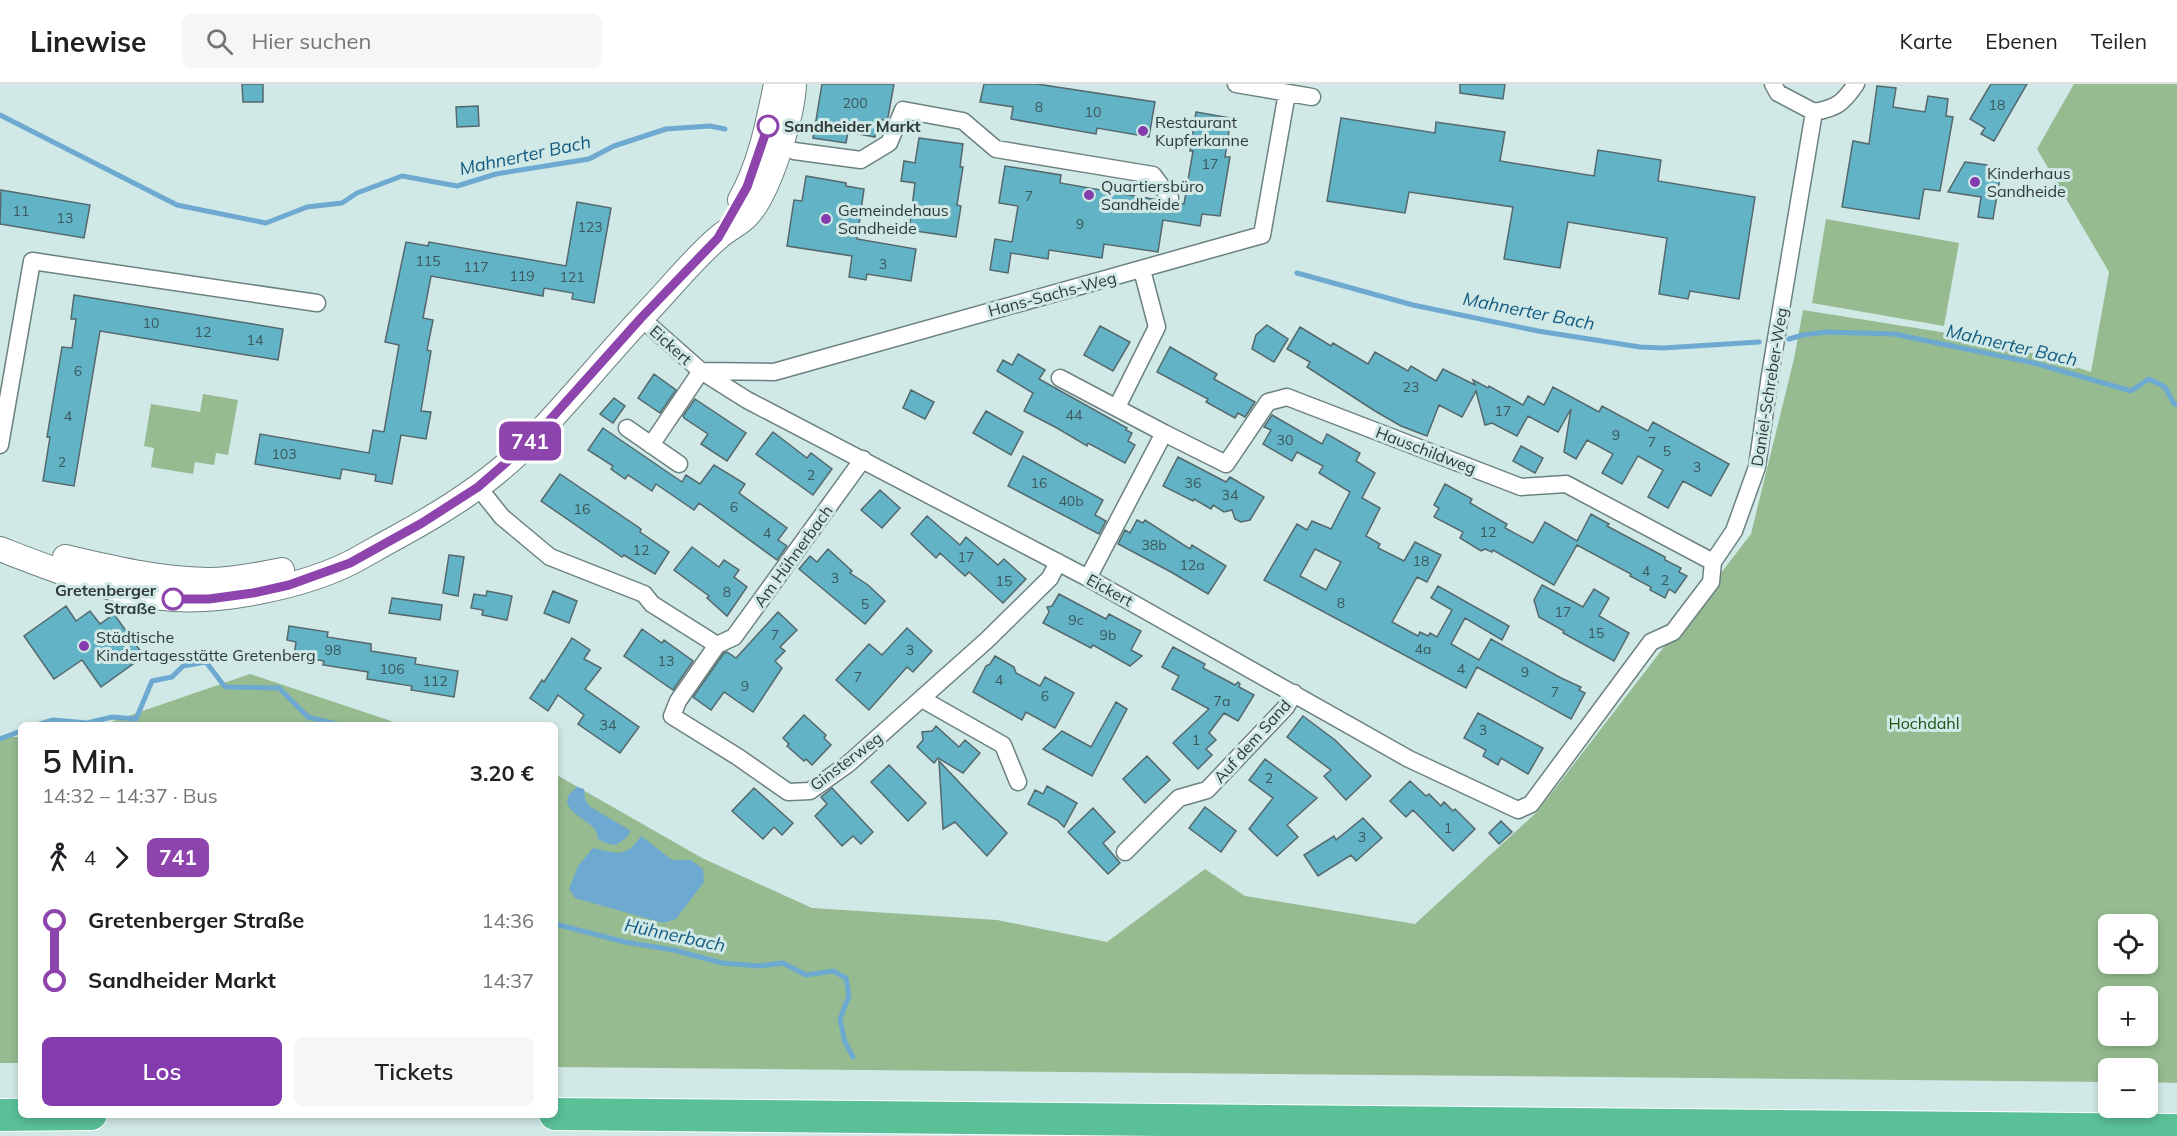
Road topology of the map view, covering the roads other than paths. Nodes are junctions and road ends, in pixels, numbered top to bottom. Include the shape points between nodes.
1 (776, 84) edge
2 (794, 84) edge
3 (1236, 84) edge
4 (1773, 84) edge
5 (1856, 84) edge
6 (1287, 93) junction
7 (1312, 98) dead end
8 (1814, 112) junction
9 (794, 151) dead end
10 (1170, 198) dead end
11 (718, 238) junction
12 (1142, 270) junction
13 (317, 303) dead end
14 (641, 318) junction
15 (701, 371) junction
16 (1060, 378) dead end
17 (1117, 407) junction
18 (627, 428) dead end
19 (1164, 433) junction
20 (0, 445) edge
21 (651, 445) junction
22 (863, 459) junction
23 (679, 464) dead end
24 (478, 487) junction
25 (0, 548) edge
26 (1058, 562) junction
27 (1713, 562) junction
28 (1088, 578) junction
29 (717, 645) junction
30 (1294, 693) junction
31 (922, 699) junction
32 (672, 716) joint
33 (1018, 783) dead end
34 (1518, 810) joint
35 (1125, 852) dead end
36 (558, 1114) edge
37 (0, 1115) edge
38 (18, 1115) edge
39 (2177, 1130) edge

1 - 11 street via 768,124 747,187
2 - 11 street via 791,113 764,188 749,215
3 - 6 street
4 - 8 street via 1778,93
5 - 8 street via 1844,101
6 - 7 street
6 - 12 street, Hans-Sachs-Weg via 1262,235
8 - 27 street, Daniel-Schreber-Weg via 1757,467 1734,531
9 - 10 street via 861,160 889,143 903,110 963,121 996,149 1153,175
11 - 14 street
12 - 15 street, Hans-Sachs-Weg via 774,372
12 - 17 street via 1157,327
13 - 20 street via 32,261
14 - 15 street, Eickert
14 - 24 street via 519,453
15 - 21 street, Eickert
15 - 22 street, Eickert via 747,400
16 - 17 street, Hauschildweg
17 - 19 street, Hauschildweg
18 - 21 street
19 - 27 street, Hauschildweg via 1226,464 1268,402 1287,397 1521,487 1566,484
19 - 28 street
21 - 23 street
22 - 26 street, Eickert
22 - 29 street, Am Hühnerbach via 734,637
24 - 25 street via 350,563 289,585 209,599 132,593
24 - 29 street via 502,517 550,557 644,594 652,604
26 - 28 street, Eickert
26 - 31 street, Ginsterweg via 1050,578
27 - 34 street, Daniel-Schreber-Weg via 1711,582 1673,632 1651,642 1531,804
28 - 30 street, Eickert
29 - 32 street, Am Hühnerbach
30 - 34 street, Eickert via 1409,759
30 - 35 street, Auf dem Sand via 1286,707 1207,790 1179,798
31 - 32 street, Ginsterweg via 848,764 810,791 788,792
31 - 33 street via 1003,745
36 - 39 highway
37 - 38 highway

